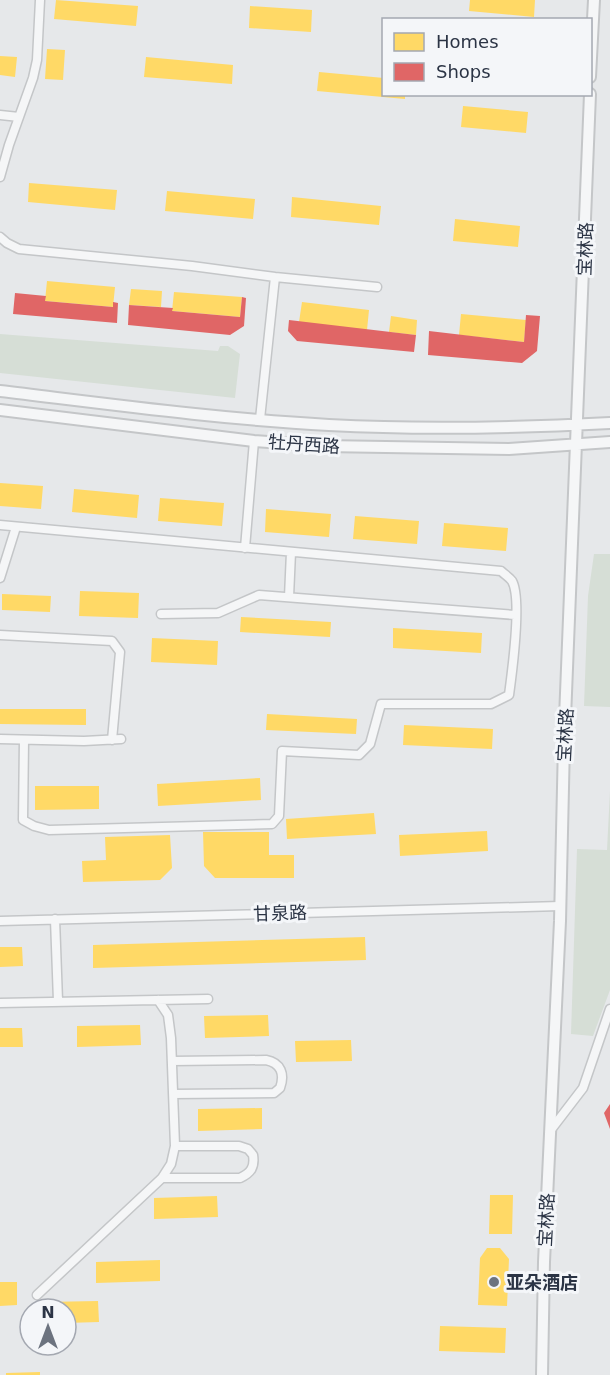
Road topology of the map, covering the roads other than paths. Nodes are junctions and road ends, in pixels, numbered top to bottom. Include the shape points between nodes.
1 (40, 0) edge
2 (594, 0) edge
3 (592, 51) edge
4 (590, 96) edge
5 (0, 115) edge
6 (19, 117) junction
7 (0, 177) edge
8 (0, 237) edge
9 (275, 277) junction
10 (377, 286) dead end
11 (0, 391) edge
12 (0, 410) edge
13 (260, 419) junction
14 (610, 423) edge
15 (576, 425) junction
16 (254, 441) junction
17 (610, 442) edge
18 (576, 444) junction
19 (0, 525) edge
20 (16, 527) junction
21 (245, 548) junction
22 (291, 552) junction
23 (0, 578) edge
24 (289, 597) junction
25 (162, 614) dead end
26 (515, 615) junction
27 (0, 635) edge
28 (0, 739) edge
29 (24, 740) junction
30 (560, 906) junction
31 (55, 920) junction
32 (0, 921) edge
33 (208, 999) dead end
34 (158, 1000) junction
35 (58, 1001) junction
36 (0, 1003) edge
37 (610, 1009) edge
38 (172, 1061) junction
39 (173, 1094) junction
40 (550, 1132) junction
41 (175, 1146) junction
42 (162, 1178) junction
43 (37, 1295) dead end
44 (542, 1375) edge

1 - 6 street via 37,60
2 - 3 street
4 - 15 street, 宝林路
5 - 6 street
6 - 7 street
8 - 9 street via 19,249
9 - 10 street
9 - 13 street
11 - 13 street, 牡丹西路
12 - 16 street, 牡丹西路
13 - 15 street, 牡丹西路 via 474,429
14 - 15 street, 牡丹西路
15 - 18 street, 宝林路
16 - 18 street, 牡丹西路 via 434,449
16 - 21 street
17 - 18 street, 牡丹西路
18 - 30 street, 宝林路
19 - 20 street
20 - 21 street
20 - 23 street
21 - 22 street
22 - 24 street
22 - 26 street via 501,571 512,581 516,593
24 - 25 street via 259,595 218,614
24 - 26 street
26 - 29 street via 509,695 490,704 381,705 370,744 359,755 282,751 279,816 272,824 50,830 34,826 23,820
27 - 29 street via 112,640 120,652 117,740
28 - 29 street
30 - 31 street, 甘泉路
30 - 40 street, 宝林路
31 - 32 street, 甘泉路
31 - 35 street
33 - 34 street
34 - 35 street
34 - 38 street via 168,1015
35 - 36 street
37 - 40 street via 583,1088
38 - 39 street
38 - 39 street via 266,1060 274,1062 282,1073 280,1088 274,1093
39 - 41 street
40 - 44 street, 宝林路
41 - 42 street via 171,1164
41 - 42 street via 239,1146 253,1155 253,1168 240,1178
42 - 43 street

